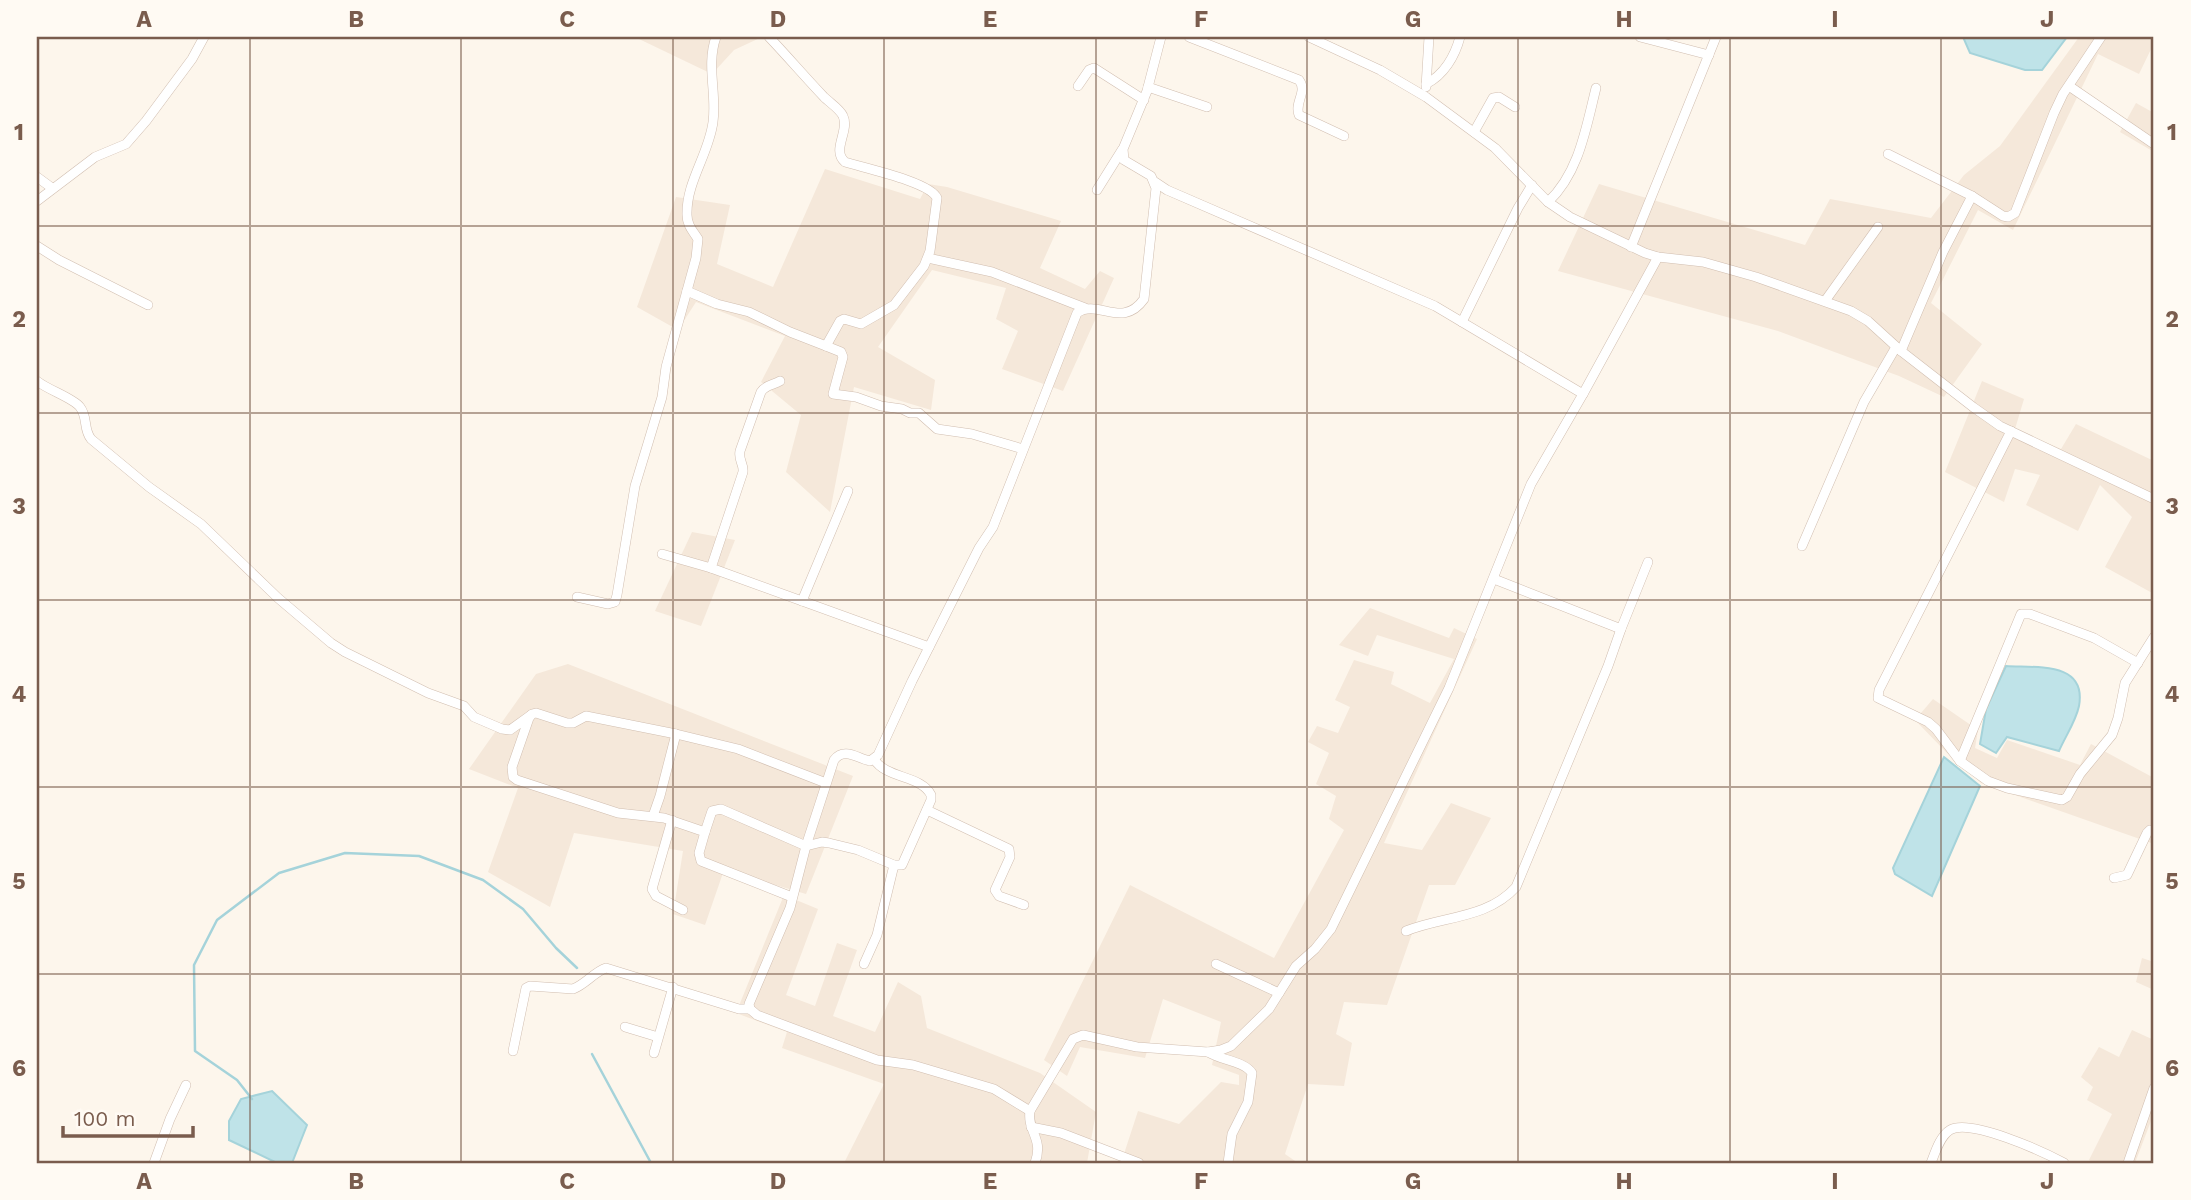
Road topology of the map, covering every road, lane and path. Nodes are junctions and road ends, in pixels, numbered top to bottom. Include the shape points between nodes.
1 (204, 37) edge
2 (716, 37) edge
3 (769, 37) edge
4 (1161, 37) edge
5 (1189, 37) edge
6 (1309, 37) edge
7 (1429, 37) edge
8 (1460, 37) edge
9 (1640, 37) edge
10 (1716, 37) edge
11 (2101, 37) edge
12 (1709, 55) junction
13 (1426, 84) junction
14 (1078, 86) dead end
15 (2069, 86) junction
16 (1148, 87) junction
17 (1596, 88) dead end
18 (1426, 97) junction
19 (1144, 100) junction
20 (1207, 107) dead end
21 (1515, 107) dead end
22 (1474, 132) junction
23 (1344, 136) dead end
24 (2154, 144) edge
25 (1123, 149) junction
26 (1888, 154) dead end
27 (37, 177) edge
28 (1155, 182) junction
29 (1532, 185) junction
30 (52, 188) junction
31 (1097, 190) dead end
32 (1972, 196) junction
33 (37, 201) edge
34 (1548, 202) junction
35 (1878, 227) dead end
36 (37, 246) edge
37 (1631, 247) junction
38 (1658, 257) junction
39 (928, 258) junction
40 (687, 291) junction
41 (1825, 301) junction
42 (148, 306) dead end
43 (1086, 309) junction
44 (1462, 322) junction
45 (826, 346) junction
46 (1899, 349) junction
47 (37, 381) edge
48 (780, 381) dead end
49 (1584, 394) junction
50 (2011, 431) junction
51 (1023, 449) junction
52 (848, 491) dead end
53 (2154, 499) edge
54 (1802, 546) dead end
55 (662, 554) dead end
56 (1648, 562) dead end
57 (711, 568) junction
58 (1494, 579) junction
59 (577, 597) dead end
60 (802, 601) junction
61 (1621, 629) junction
62 (2154, 637) edge
63 (929, 648) junction
64 (2138, 663) junction
65 (532, 715) junction
66 (676, 734) junction
67 (874, 759) junction
68 (1960, 761) junction
69 (827, 783) junction
70 (927, 810) junction
71 (653, 816) junction
72 (672, 820) junction
73 (2154, 831) edge
74 (705, 832) junction
75 (806, 846) junction
76 (894, 865) junction
77 (2114, 877) dead end
78 (792, 897) junction
79 (1024, 905) dead end
80 (683, 910) dead end
81 (1406, 931) dead end
82 (864, 964) dead end
83 (1216, 964) dead end
84 (673, 987) junction
85 (1279, 993) junction
86 (750, 1009) junction
87 (625, 1027) dead end
88 (658, 1037) junction
89 (513, 1051) dead end
90 (1208, 1052) junction
91 (653, 1053) dead end
92 (186, 1084) dead end
93 (2154, 1090) edge
94 (1030, 1111) junction
95 (1031, 1127) junction
96 (154, 1163) edge
97 (1035, 1163) edge
98 (1139, 1163) edge
99 (1228, 1163) edge
100 (1931, 1163) edge
101 (2064, 1163) edge
102 (2127, 1163) edge

1 - 30 street via 126,144 102,153
2 - 40 street via 711,63 713,125 689,197 688,223 698,244
3 - 39 street via 842,113 841,159 935,193
4 - 16 street
5 - 23 street via 1299,80 1303,90 1297,104 1299,115
6 - 18 street via 1380,69
7 - 13 street
8 - 13 street via 1447,66
9 - 12 street
10 - 12 street
11 - 15 street
12 - 37 street
13 - 18 street
14 - 19 street via 1094,68
15 - 24 street
15 - 32 street via 2015,213 2003,216
16 - 19 street
16 - 20 street
17 - 34 street via 1575,163
18 - 22 street
19 - 25 street
21 - 22 street via 1493,98
22 - 29 street
25 - 28 street via 1124,160 1147,172
25 - 31 street
26 - 32 street
27 - 30 street
28 - 43 street via 1143,299 1125,313
28 - 44 street
29 - 34 street
29 - 44 street
30 - 33 street
32 - 46 street
34 - 37 street
35 - 41 street
36 - 42 street
37 - 38 street
38 - 41 street via 1703,261
38 - 49 street
39 - 43 street via 992,272
39 - 45 street via 894,305 861,324 839,321
40 - 45 street
40 - 59 street via 656,422 638,474 615,602
41 - 46 street via 1868,321
43 - 51 street via 1073,318
44 - 49 street
45 - 51 street via 843,357 833,394 919,412 937,429
46 - 50 street
46 - 54 street via 1864,402
47 - 65 street via 78,405 91,439 201,523 305,622 345,652 464,706 474,717 506,731
48 - 57 street via 761,392 738,456 744,468
49 - 58 street via 1531,484
50 - 53 street
50 - 68 street via 1878,693 1880,700 1932,726
51 - 63 street via 993,527
52 - 60 street
55 - 57 street
56 - 61 street
57 - 60 street
58 - 61 street
58 - 85 street via 1449,688 1331,929 1296,966
60 - 63 street
61 - 81 street via 1516,887 1500,901 1468,916
62 - 64 street
63 - 67 street
64 - 68 street via 2125,683 2112,735 2064,800 1997,785
64 - 68 street via 2094,638 2023,613
65 - 66 street via 567,723 586,716
65 - 71 street via 512,767 513,777 618,813
66 - 69 street via 738,749
66 - 71 street
67 - 69 street via 838,754
67 - 70 street via 881,767 929,790
69 - 75 street
70 - 76 street via 905,862
70 - 79 street via 1009,849 1010,857 995,890
71 - 72 street
72 - 74 street
72 - 80 street via 652,889 656,896
73 - 77 street via 2147,833 2127,875
74 - 75 street via 712,811 721,809
74 - 78 street via 701,861
75 - 76 street via 829,843
75 - 78 street
76 - 82 street via 877,935
78 - 86 street
83 - 85 street
84 - 86 street
84 - 88 street
84 - 89 street via 606,968 573,989 530,986 524,994
85 - 90 street via 1231,1046
86 - 94 street via 871,1058 994,1089
87 - 88 street
88 - 91 street
90 - 94 street via 1077,1037
90 - 99 street via 1246,1066 1252,1073 1248,1102 1232,1134
92 - 96 street
93 - 102 street
94 - 95 street
95 - 97 street via 1038,1143
95 - 98 street via 1061,1133
100 - 101 street via 1945,1134 1961,1127 2010,1139

